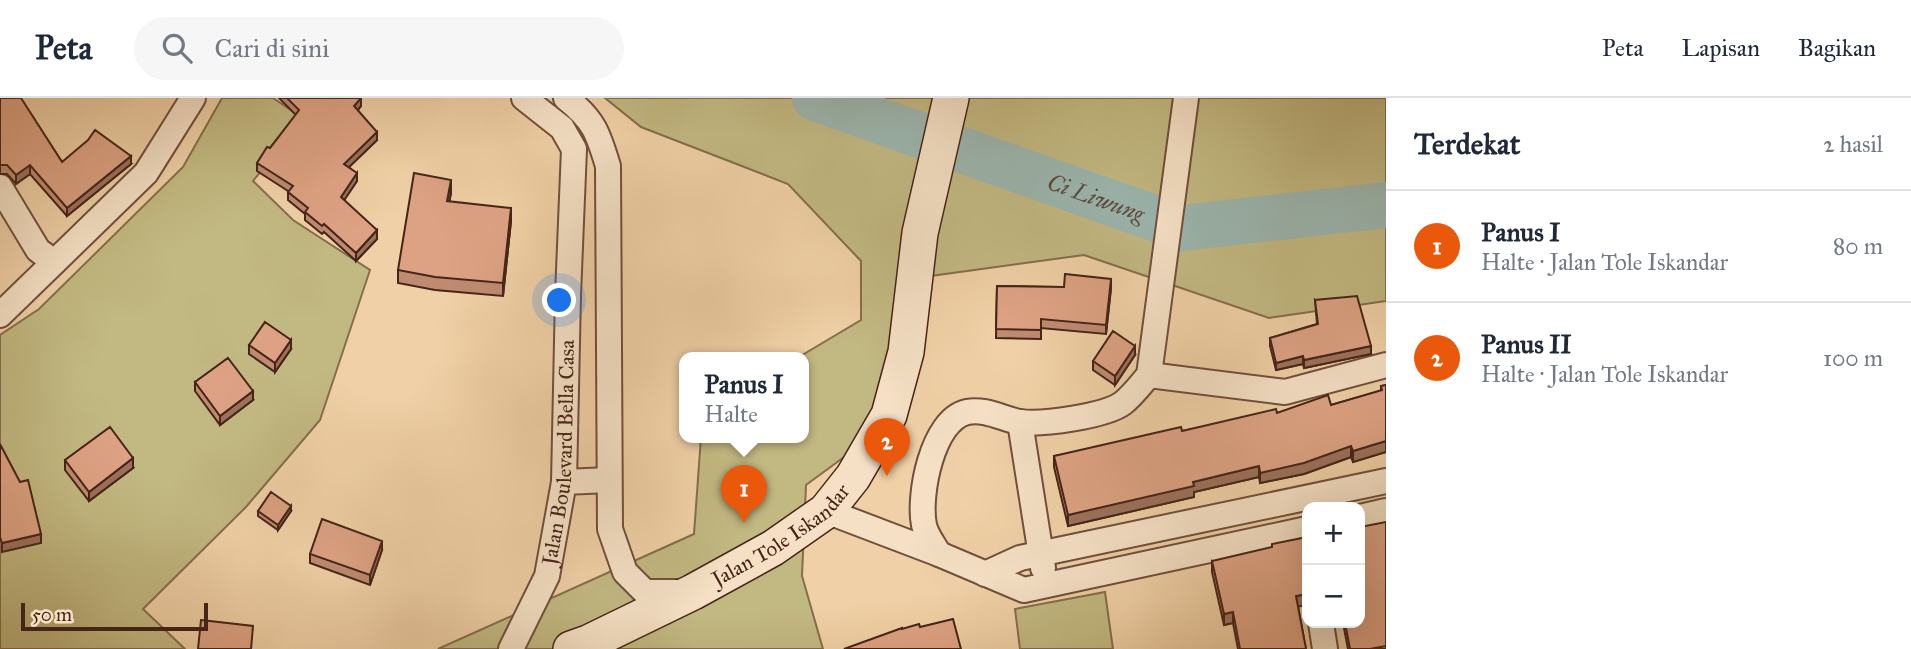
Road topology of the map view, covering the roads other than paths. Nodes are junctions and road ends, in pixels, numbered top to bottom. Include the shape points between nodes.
1 (193, 98) edge
2 (524, 98) edge
3 (951, 98) edge
4 (1185, 101) edge
5 (572, 103) edge
6 (562, 128) junction
7 (0, 187) edge
8 (54, 262) junction
9 (0, 315) edge
10 (569, 316) junction
11 (609, 317) junction
12 (1386, 365) edge
13 (1149, 375) junction
14 (1020, 422) junction
15 (609, 480) junction
16 (1386, 481) edge
17 (564, 482) junction
18 (826, 511) junction
19 (1386, 511) edge
20 (1365, 516) edge
21 (1302, 530) edge
22 (939, 554) junction
23 (1040, 554) junction
24 (985, 574) junction
25 (1047, 586) junction
26 (693, 592) junction
27 (1322, 628) edge
28 (511, 649) edge
29 (572, 649) edge
30 (1325, 649) edge

1 - 8 street via 146,173
2 - 6 street
3 - 18 main road, Jalan Tole Iskandar via 920,233 906,352 889,415 853,477
4 - 13 street
5 - 6 street
5 - 11 street, Jalan Boulevard Bella Casa via 597,129 608,166
6 - 10 street, Jalan Boulevard Bella Casa via 574,149
7 - 8 street via 38,250
8 - 9 street
10 - 11 street
10 - 17 street, Jalan Boulevard Bella Casa
11 - 15 street, Jalan Boulevard Bella Casa
12 - 13 street via 1285,392
13 - 14 street via 1122,404 1072,420
14 - 22 street via 967,412 942,433 928,462 923,505 924,527
14 - 23 street
15 - 17 street
15 - 26 street, Jalan Boulevard Bella Casa via 610,530 625,572 645,592
16 - 23 street
17 - 28 street, Jalan Boulevard Bella Casa via 547,576
18 - 22 street
18 - 26 main road, Jalan Tole Iskandar via 773,548
19 - 20 street
21 - 25 street
22 - 24 street
23 - 24 street
23 - 25 street
24 - 25 street via 1024,590
26 - 29 main road, Jalan Tole Iskandar
27 - 30 street

